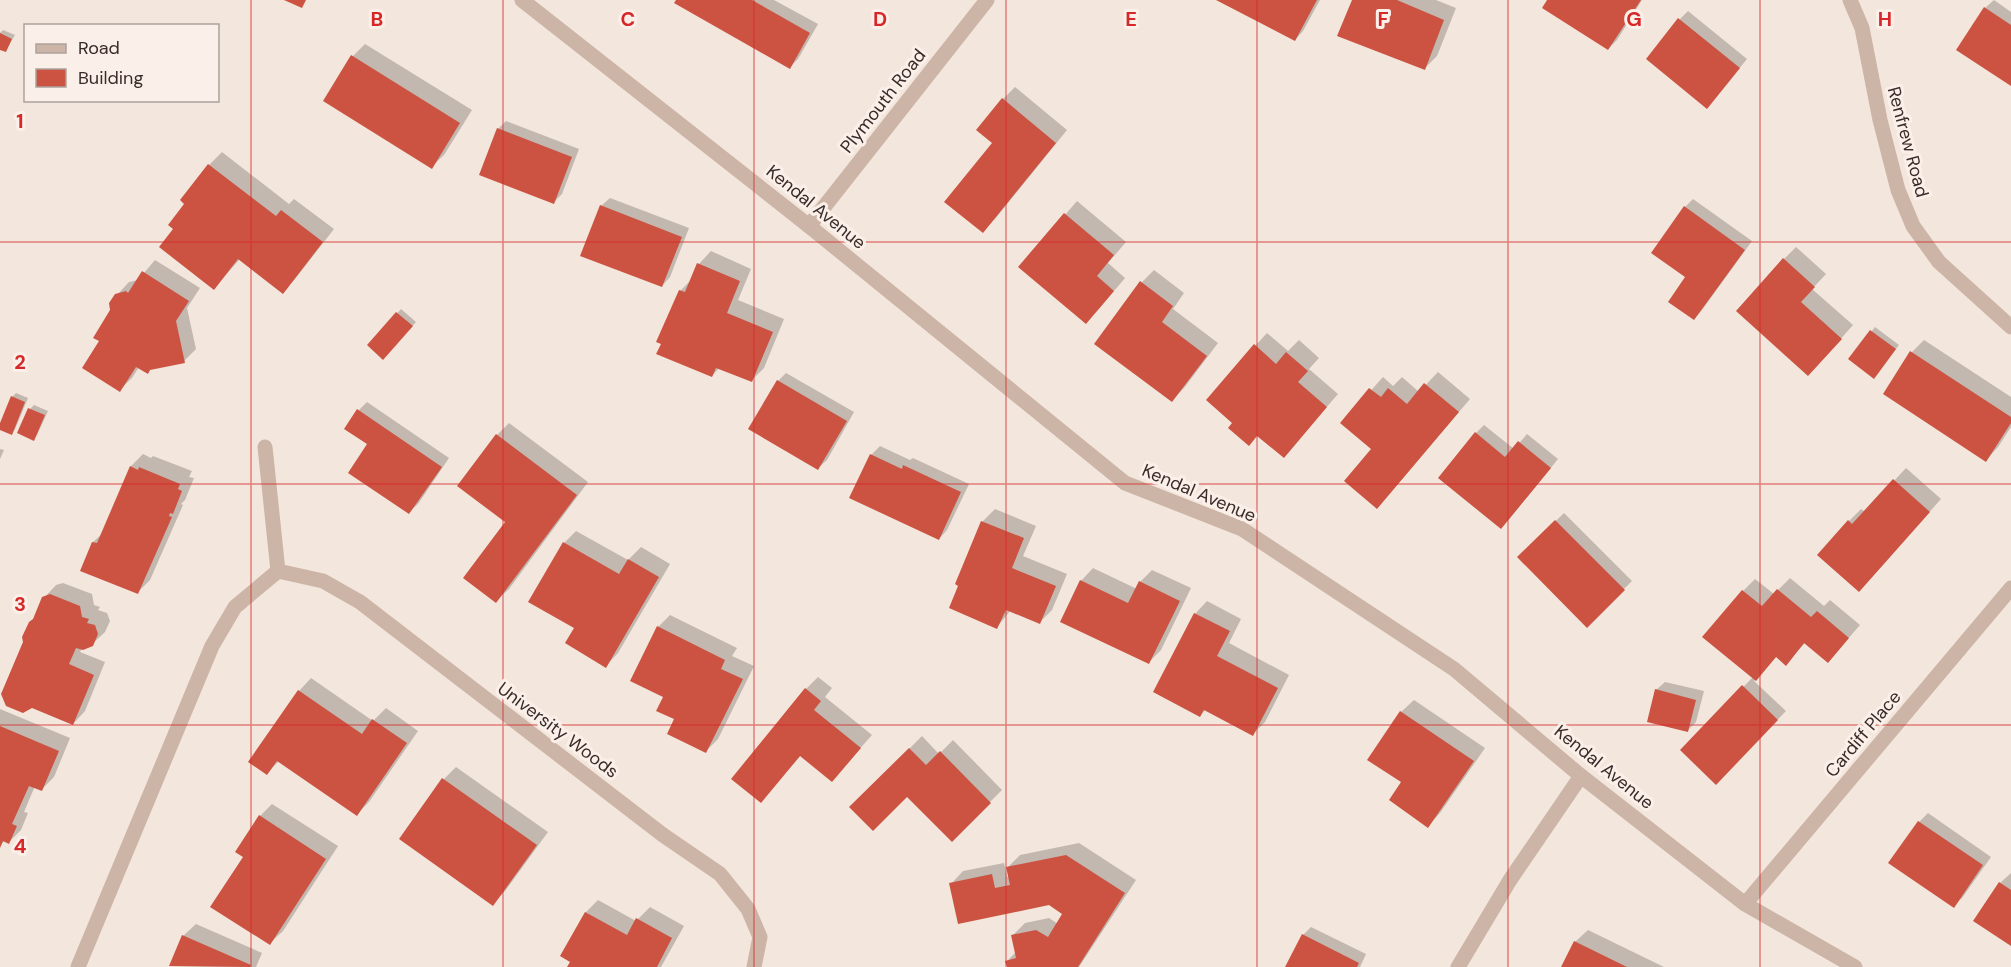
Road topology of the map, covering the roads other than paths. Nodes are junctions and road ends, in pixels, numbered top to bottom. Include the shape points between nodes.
1 (522, 0) edge
2 (987, 0) edge
3 (1850, 0) edge
4 (809, 226) junction
5 (2011, 327) edge
6 (265, 447) dead end
7 (279, 571) junction
8 (2011, 588) edge
9 (1581, 776) junction
10 (1745, 904) junction
11 (78, 967) edge
12 (754, 967) edge
13 (1458, 967) edge
14 (1855, 967) edge

1 - 4 street, Kendal Avenue
2 - 4 street, Plymouth Road
3 - 5 street, Renfrew Road via 1862,28 1898,190 1913,226 1939,262
4 - 9 street, Kendal Avenue via 1125,483 1242,529 1454,669
6 - 7 street
7 - 11 street via 236,607 212,646
7 - 12 street, University Woods via 323,581 360,602 663,835 720,874 748,909 760,937
8 - 10 street, Cardiff Place
9 - 10 street, Kendal Avenue
9 - 13 street via 1510,880
10 - 14 street, Kendal Avenue

